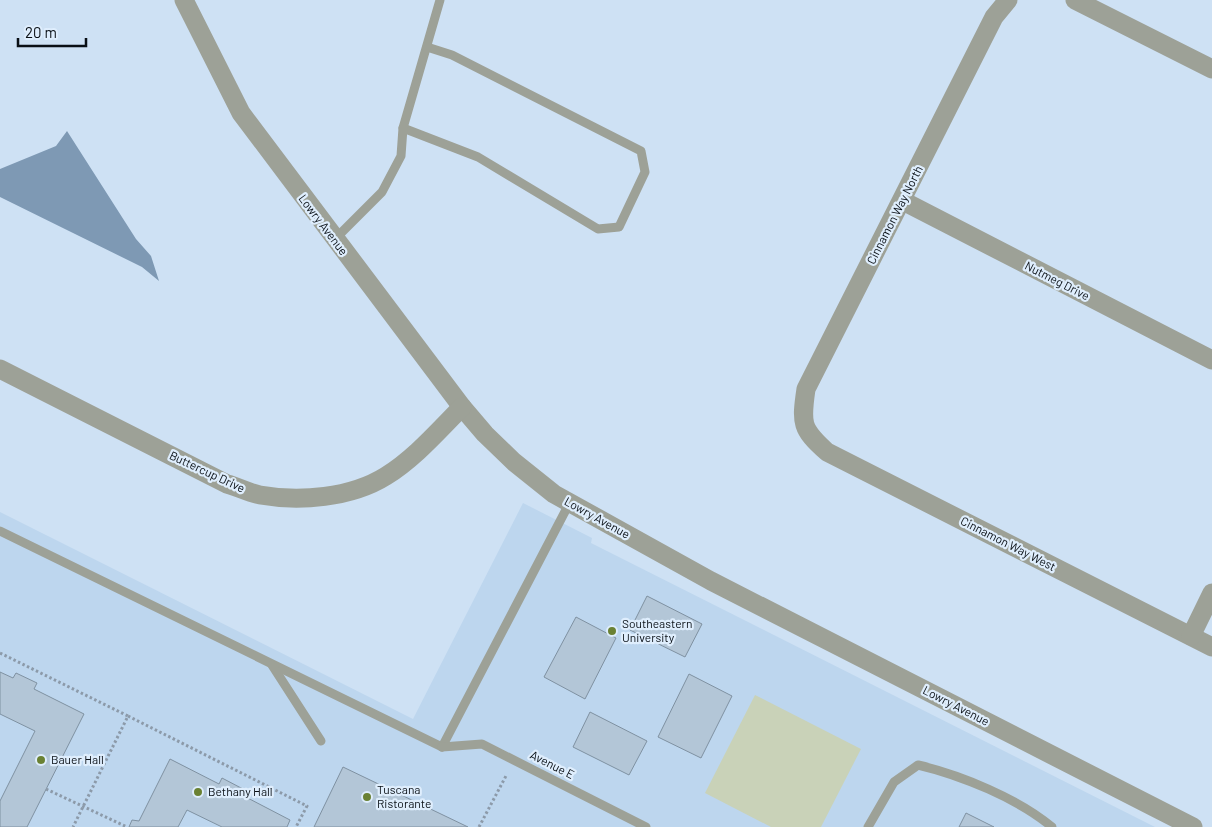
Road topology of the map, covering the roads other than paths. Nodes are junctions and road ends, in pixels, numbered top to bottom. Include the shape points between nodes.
1 (184, 0) edge
2 (440, 0) edge
3 (1008, 0) edge
4 (1075, 0) edge
5 (427, 47) junction
6 (1212, 69) edge
7 (404, 128) junction
8 (903, 201) junction
9 (334, 240) junction
10 (1212, 360) edge
11 (0, 369) edge
12 (462, 407) junction
13 (809, 436) joint
14 (570, 502) junction
15 (0, 531) edge
16 (1212, 593) edge
17 (1191, 636) junction
18 (1212, 647) edge
19 (272, 664) junction
20 (321, 741) dead end
21 (442, 747) junction
22 (646, 827) edge
23 (868, 827) edge
24 (1052, 827) edge
25 (1193, 827) edge

1 - 9 street, Lowry Avenue via 241,113
2 - 5 lane
3 - 8 street, Cinnamon Way North via 994,17
4 - 6 street
5 - 7 lane
5 - 7 lane via 452,55 641,151 645,172 619,227 598,229 478,156
7 - 9 lane via 401,156 382,192
8 - 10 street, Nutmeg Drive
8 - 13 street, Cinnamon Way North via 806,389 802,415
9 - 12 street, Lowry Avenue
11 - 12 street, Buttercup Drive via 227,484 259,495 300,499 343,494 385,477
12 - 14 street, Lowry Avenue via 514,462 554,494
13 - 17 street, Cinnamon Way West via 827,452
14 - 21 lane
14 - 25 street, Lowry Avenue via 711,581
15 - 19 lane
16 - 17 street
17 - 18 street, Cinnamon Way West
19 - 20 lane
19 - 21 lane
21 - 22 lane, Avenue E via 482,744
23 - 24 lane via 894,782 918,765 948,772 1034,812

